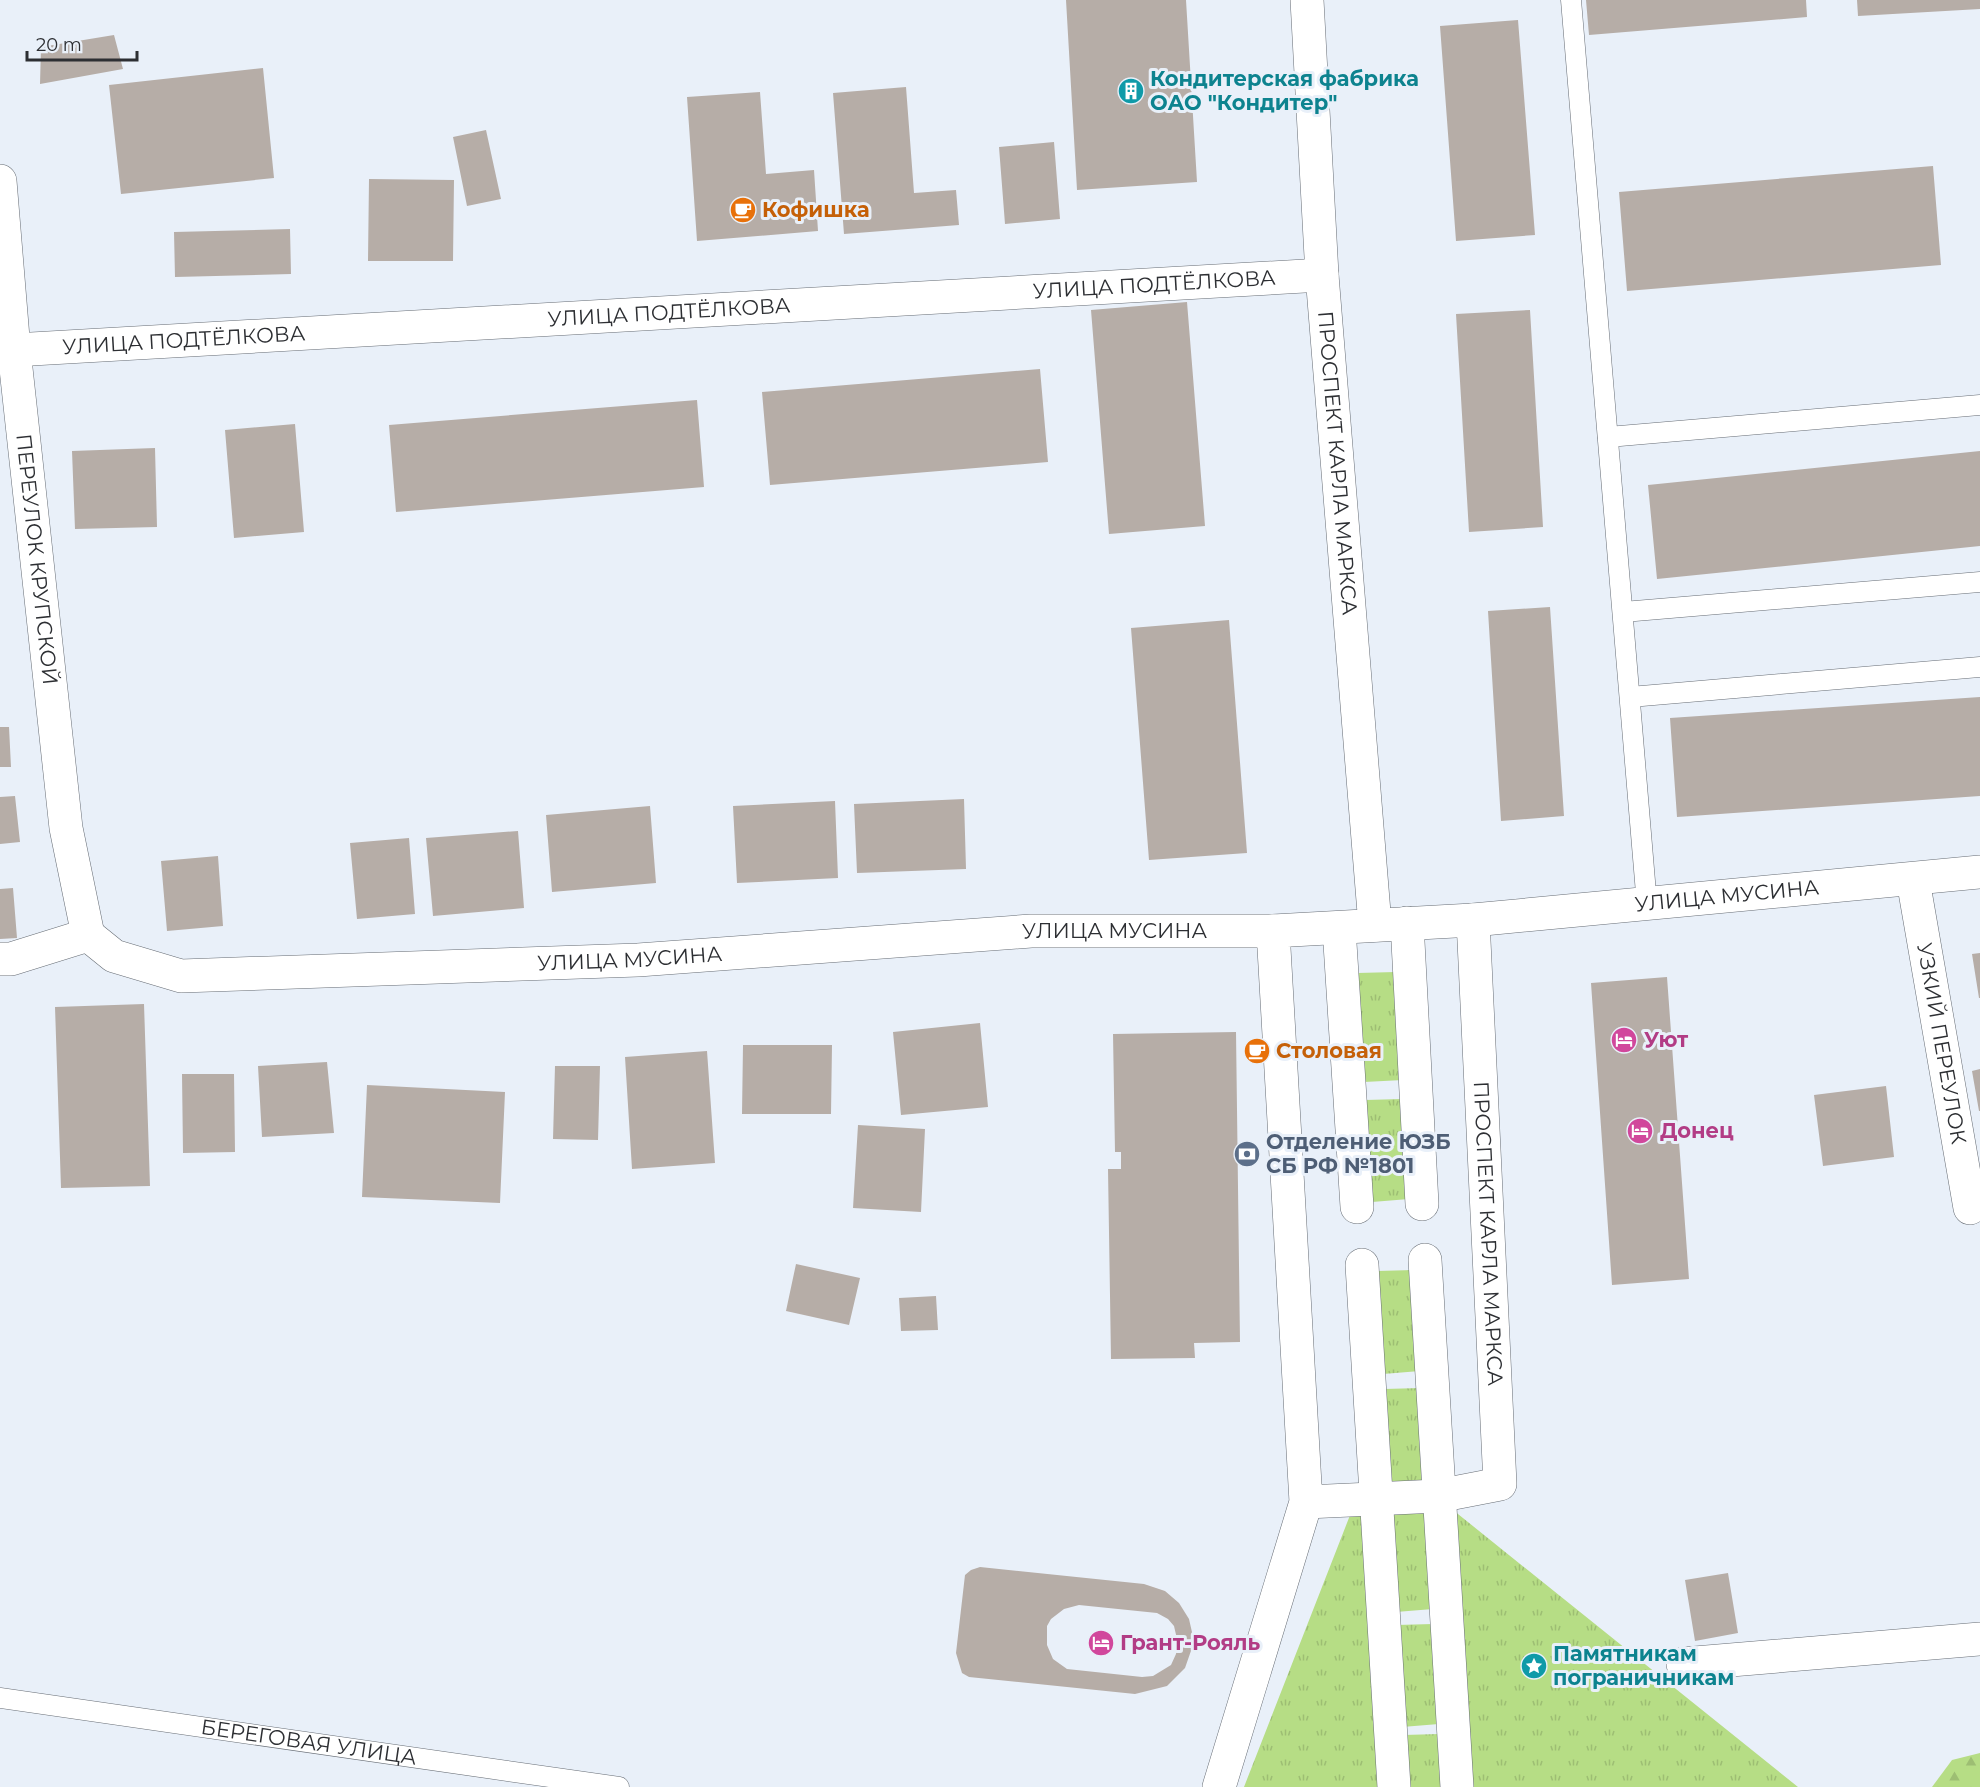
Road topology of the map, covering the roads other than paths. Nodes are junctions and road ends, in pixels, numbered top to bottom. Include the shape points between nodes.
1 (1308, 0) edge
2 (1570, 0) edge
3 (0, 181) edge
4 (1323, 275) junction
5 (5, 301) edge
6 (14, 350) junction
7 (9, 388) edge
8 (1980, 405) edge
9 (1608, 437) junction
10 (1980, 582) edge
11 (1623, 612) junction
12 (1980, 667) edge
13 (1630, 697) junction
14 (1980, 872) edge
15 (1913, 880) junction
16 (1647, 904) junction
17 (1473, 921) junction
18 (1407, 923) junction
19 (1375, 925) junction
20 (1339, 928) junction
21 (1273, 931) junction
22 (88, 935) junction
23 (0, 959) edge
24 (1422, 1204) dead end
25 (1357, 1207) dead end
26 (1970, 1208) dead end
27 (1425, 1260) dead end
28 (1362, 1265) dead end
29 (1438, 1496) junction
30 (1377, 1500) junction
31 (1306, 1502) junction
32 (1980, 1639) edge
33 (1683, 1664) dead end
34 (0, 1698) edge
35 (619, 1787) edge
36 (1220, 1787) edge
37 (1394, 1787) edge
38 (1457, 1787) edge

1 - 4 street, ПРОСПЕКТ КАРЛА МАРКСА
2 - 9 lane
3 - 5 street, ПЕРЕУЛОК КРУПСКОЙ
4 - 6 street, УЛИЦА ПОДТЁЛКОВА
4 - 19 street, ПРОСПЕКТ КАРЛА МАРКСА
5 - 6 street, ПЕРЕУЛОК КРУПСКОЙ
6 - 7 street, ПЕРЕУЛОК КРУПСКОЙ
7 - 22 street, ПЕРЕУЛОК КРУПСКОЙ via 66,828
8 - 9 lane
9 - 11 lane
10 - 11 lane
11 - 13 lane
12 - 13 lane
13 - 16 lane
14 - 15 street, УЛИЦА МУСИНА
15 - 16 street, УЛИЦА МУСИНА
15 - 26 street, УЗКИЙ ПЕРЕУЛОК
16 - 17 street, УЛИЦА МУСИНА
17 - 18 street, УЛИЦА МУСИНА
17 - 29 street, ПРОСПЕКТ КАРЛА МАРКСА via 1500,1484
18 - 19 street, УЛИЦА МУСИНА
18 - 24 street
19 - 20 street, УЛИЦА МУСИНА
20 - 21 street, УЛИЦА МУСИНА
20 - 25 street
21 - 22 street, УЛИЦА МУСИНА via 1031,931 638,960 181,976 114,956
21 - 31 street
22 - 23 street
27 - 29 street
28 - 30 street
29 - 30 street, ПРОСПЕКТ КАРЛА МАРКСА
29 - 38 street
30 - 31 street, ПРОСПЕКТ КАРЛА МАРКСА
30 - 37 street
31 - 36 street
32 - 33 street
34 - 35 lane, БЕРЕГОВАЯ УЛИЦА

